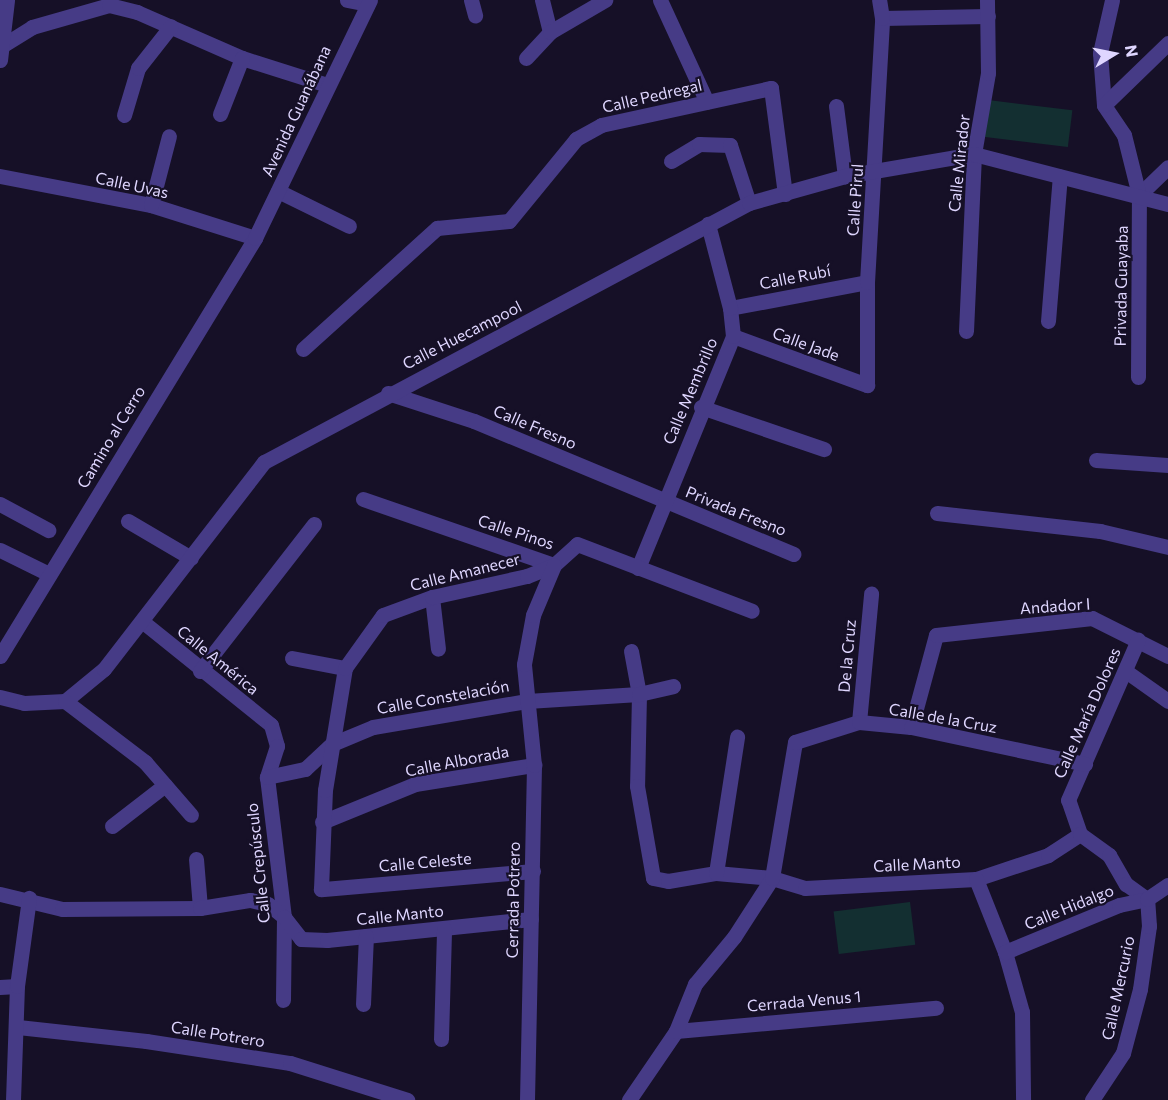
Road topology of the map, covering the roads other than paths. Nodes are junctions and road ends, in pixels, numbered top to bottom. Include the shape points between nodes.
1 (7, 0) edge
2 (347, 0) edge
3 (471, 0) edge
4 (542, 0) edge
5 (606, 0) edge
6 (660, 0) edge
7 (879, 0) edge
8 (987, 0) edge
9 (1112, 0) edge
10 (109, 2) edge
11 (369, 2) edge
12 (475, 15) dead end
13 (988, 16) junction
14 (882, 18) junction
15 (171, 26) junction
16 (550, 32) junction
17 (1168, 43) edge
18 (5, 44) junction
19 (242, 58) junction
20 (526, 58) dead end
21 (0, 60) edge
22 (327, 85) junction
23 (707, 102) junction
24 (1104, 105) junction
25 (836, 106) dead end
26 (220, 114) dead end
27 (124, 115) dead end
28 (169, 136) dead end
29 (974, 154) junction
30 (671, 160) dead end
31 (1168, 167) edge
32 (875, 170) junction
33 (0, 176) edge
34 (845, 176) junction
35 (1060, 176) junction
36 (278, 191) junction
37 (785, 194) junction
38 (1139, 195) junction
39 (749, 203) junction
40 (1168, 204) edge
41 (151, 205) junction
42 (708, 224) junction
43 (349, 226) dead end
44 (255, 238) junction
45 (867, 282) junction
46 (730, 308) junction
47 (1048, 321) dead end
48 (966, 331) dead end
49 (733, 336) junction
50 (303, 349) dead end
51 (1138, 377) dead end
52 (867, 385) joint
53 (388, 393) junction
54 (701, 407) junction
55 (824, 448) dead end
56 (1096, 459) dead end
57 (1168, 465) edge
58 (363, 499) dead end
59 (665, 502) junction
60 (0, 504) edge
61 (937, 513) dead end
62 (128, 521) dead end
63 (315, 524) dead end
64 (48, 530) dead end
65 (1168, 547) edge
66 (0, 550) edge
67 (793, 554) dead end
68 (191, 558) junction
69 (554, 565) junction
70 (638, 568) junction
71 (49, 574) junction
72 (871, 594) dead end
73 (432, 597) junction
74 (752, 611) dead end
75 (143, 622) junction
76 (1138, 640) junction
77 (438, 649) dead end
78 (631, 651) dead end
79 (0, 656) edge
80 (1168, 656) edge
81 (292, 658) dead end
82 (345, 668) junction
83 (200, 671) junction
84 (1127, 672) junction
85 (673, 686) dead end
86 (639, 693) junction
87 (0, 697) edge
88 (65, 701) junction
89 (527, 701) junction
90 (1168, 701) edge
91 (859, 722) junction
92 (271, 725) joint
93 (910, 727) junction
94 (737, 737) dead end
95 (332, 744) junction
96 (1085, 764) junction
97 (534, 765) junction
98 (267, 777) junction
99 (165, 785) junction
100 (191, 815) dead end
101 (322, 822) junction
102 (112, 826) dead end
103 (1080, 834) junction
104 (196, 859) dead end
105 (533, 871) junction
106 (716, 873) junction
107 (772, 878) junction
108 (976, 879) junction
109 (1168, 885) edge
110 (321, 889) joint
111 (0, 894) edge
112 (29, 898) junction
113 (1147, 899) junction
114 (200, 908) junction
115 (284, 917) junction
116 (531, 918) junction
117 (444, 929) junction
118 (366, 936) junction
119 (1005, 952) junction
120 (17, 986) junction
121 (0, 987) edge
122 (283, 1000) dead end
123 (363, 1004) dead end
124 (936, 1008) dead end
125 (18, 1027) junction
126 (676, 1031) junction
127 (441, 1039) dead end
128 (13, 1100) edge
129 (407, 1100) edge
130 (527, 1100) edge
131 (629, 1100) edge
132 (1023, 1100) edge
133 (1092, 1100) edge

1 - 18 street
2 - 11 street
3 - 12 street
4 - 16 street
5 - 16 street
6 - 23 street
7 - 14 street, Calle Pirul
8 - 13 street, Calle Mirador
9 - 24 street via 1100,52
10 - 15 street
10 - 18 street via 32,27
11 - 22 street, Avenida Guanábana
13 - 14 street
13 - 29 street, Calle Mirador via 988,73
14 - 32 street, Calle Pirul
15 - 19 street
15 - 27 street via 138,68
16 - 20 street
17 - 24 street
18 - 21 street
19 - 22 street
19 - 26 street
22 - 36 street, Avenida Guanábana
23 - 37 street, Calle Pedregal via 771,88
23 - 50 street, Calle Pedregal via 601,125 576,139 509,221 437,228
24 - 38 street, Privada Guayaba via 1124,135
25 - 34 street
28 - 41 street
29 - 32 street, Calle Huecampool
29 - 35 street
29 - 48 street, Calle Mirador
30 - 39 street via 699,144 730,145
31 - 38 street
32 - 34 street, Calle Huecampool
32 - 45 street, Calle Pirul
33 - 41 street, Calle Uvas
34 - 37 street, Calle Huecampool
35 - 38 street
35 - 47 street
36 - 43 street
36 - 44 street, Avenida Guanábana
37 - 39 street, Calle Huecampool
38 - 40 street
38 - 51 street, Privada Guayaba
39 - 42 street, Calle Huecampool
41 - 44 street, Calle Uvas
42 - 46 street, Calle Membrillo
42 - 53 street, Calle Huecampool via 621,274
44 - 71 street, Camino al Cerro
45 - 46 street, Calle Rubí
45 - 52 street, Calle Pirul
46 - 49 street, Calle Membrillo
49 - 52 street, Calle Jade
49 - 54 street, Calle Membrillo
53 - 59 street, Calle Fresno via 474,421
53 - 68 street, Calle Huecampool via 264,462
54 - 55 street
54 - 59 street, Calle Membrillo
56 - 57 street
58 - 69 street, Calle Pinos
59 - 67 street, Privada Fresno
59 - 70 street, Calle Membrillo
60 - 64 street
61 - 65 street via 1100,531
62 - 68 street
63 - 83 street
66 - 71 street
68 - 75 street, Calle Huecampool
69 - 70 street, Calle Pinos via 577,544
69 - 73 street, Calle Amanecer via 527,576
69 - 89 street, Cerrada Potrero via 533,615 524,664
70 - 74 street, Calle Pinos
71 - 79 street, Camino al Cerro
72 - 91 street, De la Cruz
73 - 77 street
73 - 82 street, Calle Amanecer via 382,615
75 - 83 street, Calle América
75 - 88 street, Calle Huecampool via 104,669
76 - 80 street, Andador I
76 - 84 street, Calle María Dolores
76 - 93 street, Andador I via 1092,618 936,635
78 - 86 street
81 - 82 street
82 - 95 street, Calle Amanecer
83 - 92 street, Calle América
84 - 90 street
84 - 96 street, Calle María Dolores
85 - 86 street, Calle Constelación
86 - 89 street, Calle Constelación
86 - 106 street, Calle Manto via 637,786 653,878 668,880
87 - 88 street via 24,704
88 - 99 street via 145,762
89 - 95 street, Calle Constelación via 373,727
89 - 97 street, Cerrada Potrero
91 - 93 street, Calle de la Cruz
91 - 107 street, Calle de la Cruz via 795,742
92 - 98 street, Calle Crepúsculo via 277,746
93 - 96 street, Calle de la Cruz
94 - 106 street
95 - 98 street, Calle Constelación via 304,769
95 - 101 street, Calle Amanecer
96 - 103 street, Calle María Dolores via 1068,800
97 - 101 street, Calle Alborada via 415,784
97 - 105 street, Cerrada Potrero
98 - 115 street, Calle Crepúsculo
99 - 100 street
99 - 102 street
101 - 110 street, Calle Amanecer
103 - 108 street, Calle Manto via 1048,855
103 - 113 street via 1109,855 1126,884
104 - 114 street
105 - 110 street, Calle Celeste
105 - 116 street, Cerrada Potrero
106 - 107 street, Calle Manto
107 - 108 street, Calle Manto via 805,888
107 - 126 street via 735,938 695,984
108 - 119 street
109 - 113 street
111 - 112 street
112 - 114 street via 62,909
112 - 120 street
113 - 119 street, Calle Hidalgo via 1119,905
113 - 133 street, Calle Mercurio via 1149,926 1140,989 1123,1053
114 - 115 street via 250,900 268,904
115 - 118 street, Calle Manto via 301,939
115 - 122 street, Calle Crepúsculo
116 - 117 street, Calle Manto
116 - 130 street, Cerrada Potrero
117 - 118 street, Calle Manto
117 - 127 street
118 - 123 street
119 - 132 street via 1023,1012
120 - 121 street
120 - 125 street
124 - 126 street, Cerrada Venus 1
125 - 128 street
125 - 129 street, Calle Potrero via 290,1063
126 - 131 street

